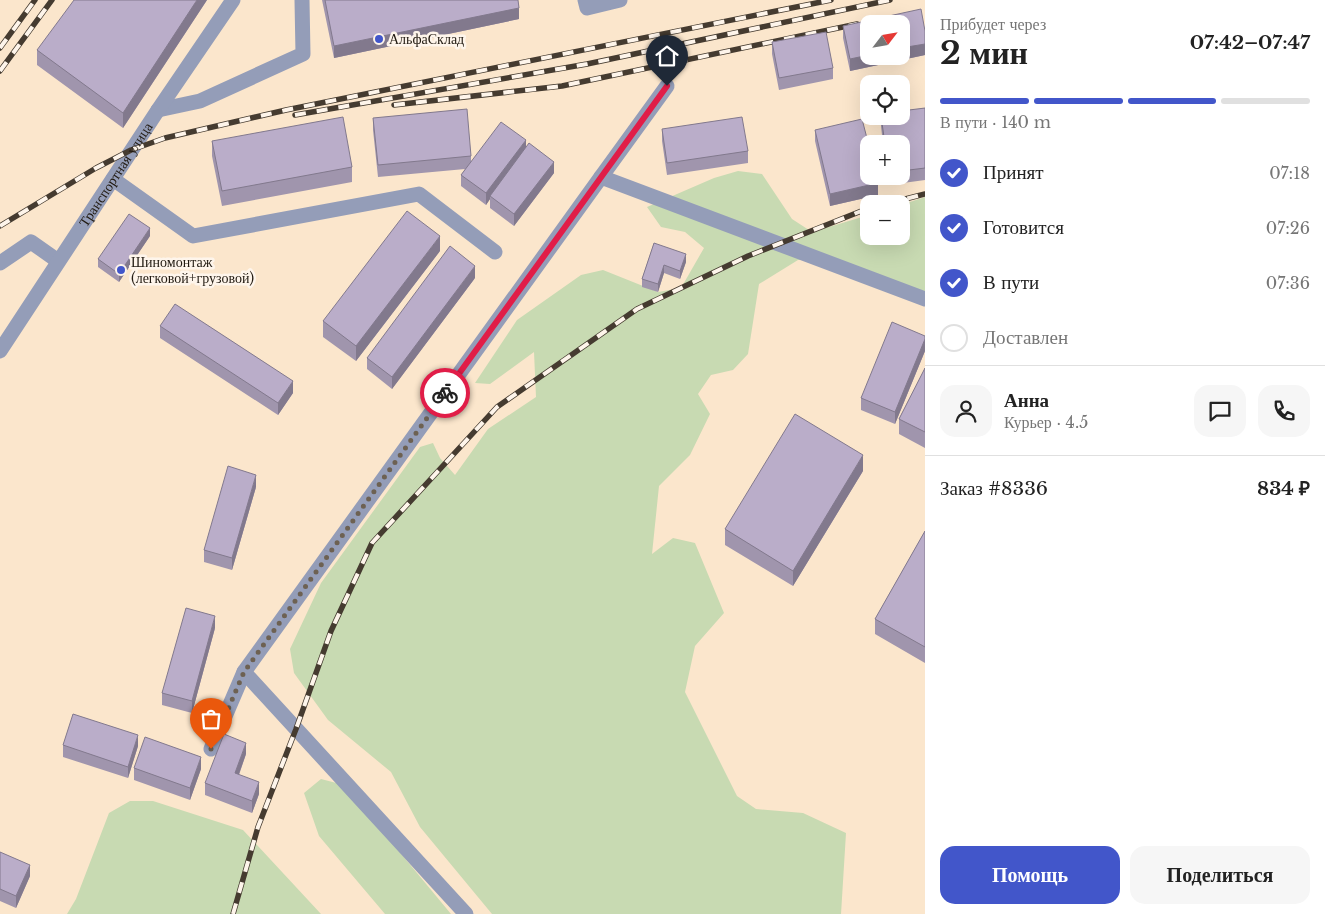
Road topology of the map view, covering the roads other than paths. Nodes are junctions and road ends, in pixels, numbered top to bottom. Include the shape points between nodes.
1 (233, 0) edge
2 (302, 0) edge
3 (585, 0) edge
4 (620, 0) edge
5 (667, 86) dead end
6 (158, 110) junction
7 (601, 177) junction
8 (112, 179) junction
9 (495, 252) dead end
10 (58, 261) junction
11 (0, 263) edge
12 (925, 300) edge
13 (0, 351) edge
14 (244, 672) junction
15 (211, 749) dead end
16 (466, 914) edge

1 - 6 street, Транспортная улица
2 - 6 street via 303,54 200,101
3 - 4 street via 586,8
5 - 7 street
6 - 8 street, Транспортная улица
7 - 12 street
7 - 14 street
8 - 9 street via 193,236 419,194
8 - 10 street, Транспортная улица
10 - 11 street via 31,242
10 - 13 street, Транспортная улица
14 - 15 street
14 - 16 street

